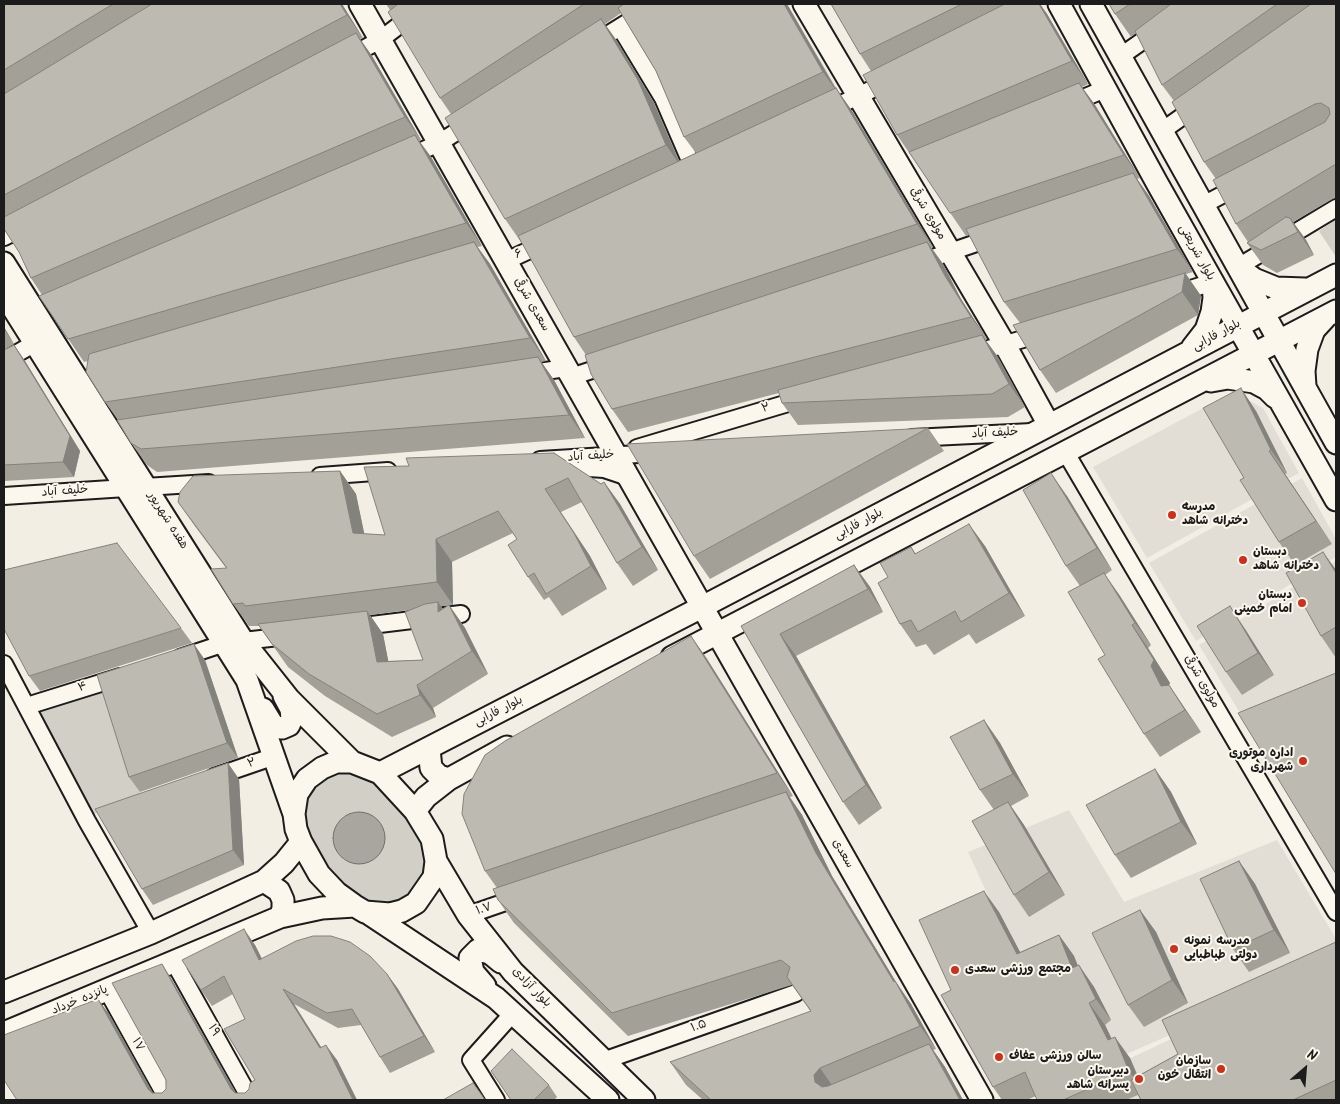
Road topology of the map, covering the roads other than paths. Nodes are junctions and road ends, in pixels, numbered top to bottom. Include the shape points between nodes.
1 (360, 4) edge
2 (427, 4) edge
3 (657, 4) edge
4 (804, 4) edge
5 (1059, 4) edge
6 (1091, 4) edge
7 (1173, 20) edge
8 (620, 27) junction
9 (380, 40) junction
10 (577, 54) edge
11 (1121, 56) junction
12 (337, 63) edge
13 (902, 75) edge
14 (1105, 89) junction
15 (858, 97) junction
16 (1210, 97) edge
17 (488, 112) edge
18 (1050, 112) edge
19 (808, 119) edge
20 (1162, 130) junction
21 (439, 143) junction
22 (393, 163) edge
23 (1256, 177) edge
24 (678, 180) edge
25 (1203, 204) junction
26 (1336, 208) edge
27 (39, 219) edge
28 (1006, 234) edge
29 (558, 237) edge
30 (4, 238) edge
31 (950, 252) junction
32 (495, 256) junction
33 (4, 263) edge
34 (904, 267) edge
35 (1238, 267) junction
36 (1336, 275) edge
37 (1213, 282) junction
38 (1310, 288) junction
39 (4, 294) edge
40 (1156, 299) edge
41 (1264, 312) junction
42 (1332, 313) edge
43 (1237, 325) junction
44 (1061, 328) edge
45 (1279, 341) junction
46 (35, 343) junction
47 (1005, 345) junction
48 (1190, 350) junction
49 (1253, 355) junction
50 (958, 358) edge
51 (622, 360) edge
52 (4, 361) edge
53 (569, 372) junction
54 (507, 377) edge
55 (1198, 383) junction
56 (1306, 389) junction
57 (816, 395) edge
58 (1281, 404) junction
59 (1043, 428) junction
60 (899, 439) edge
61 (1336, 444) edge
62 (683, 451) edge
63 (1066, 452) junction
64 (616, 455) junction
65 (400, 471) edge
66 (304, 477) edge
67 (628, 477) junction
68 (227, 482) edge
69 (136, 488) junction
70 (5, 494) edge
71 (1336, 500) edge
72 (702, 607) junction
73 (461, 614) dead end
74 (342, 629) edge
75 (716, 633) junction
76 (303, 634) edge
77 (234, 642) junction
78 (165, 662) edge
79 (4, 664) edge
80 (655, 666) edge
81 (137, 671) edge
82 (247, 680) junction
83 (278, 687) junction
84 (27, 706) junction
85 (524, 738) edge
86 (429, 749) junction
87 (275, 756) junction
88 (352, 762) junction
89 (380, 773) junction
90 (450, 779) junction
91 (200, 782) edge
92 (416, 811) junction
93 (106, 814) edge
94 (294, 814) junction
95 (87, 821) junction
96 (301, 842) junction
97 (436, 862) junction
98 (264, 881) junction
99 (532, 893) edge
100 (360, 909) junction
101 (1336, 912) edge
102 (468, 915) junction
103 (280, 917) junction
104 (151, 933) junction
105 (174, 962) junction
106 (513, 972) junction
107 (107, 990) junction
108 (4, 992) edge
109 (796, 993) edge
110 (496, 998) junction
111 (514, 1012) junction
112 (4, 1033) edge
113 (603, 1061) junction
114 (487, 1085) junction
115 (470, 1095) edge
116 (168, 1100) edge
117 (251, 1100) edge
118 (496, 1100) edge
119 (608, 1100) edge
120 (644, 1100) edge
121 (982, 1100) edge

1 - 9 main road, سعدی شرقی
2 - 9 street
3 - 8 street
4 - 15 main road, مولوی شرقی
5 - 14 main road, بلوار شریعتی
6 - 11 main road
7 - 11 street
8 - 10 street
8 - 24 street via 663,98 700,170
9 - 12 street
9 - 21 main road, سعدی شرقی
11 - 20 main road
13 - 15 street
14 - 18 street
14 - 37 main road, بلوار شریعتی via 1147,186
15 - 19 street
15 - 31 main road, مولوی شرقی via 912,169
16 - 20 street
17 - 21 street
20 - 25 main road
21 - 22 street
21 - 32 main road, سعدی شرقی
23 - 25 street
25 - 35 main road
26 - 35 street
27 - 30 street
28 - 31 street
29 - 32 street, ۶
31 - 34 street
31 - 47 main road, مولوی شرقی
32 - 53 main road, سعدی شرقی
33 - 69 main road, هفده شهریور via 46,312 122,434
35 - 38 main road via 1254,279 1276,288
35 - 41 main road
36 - 38 main road, بلوار فارابی
37 - 40 street
37 - 43 main road, بلوار شریعتی
37 - 48 main road via 1214,306 1210,320
38 - 41 main road, بلوار فارابی
39 - 46 main road, هفده شهریور
41 - 43 main road, بلوار فارابی
41 - 45 main road
42 - 45 main road
42 - 56 main road via 1314,330 1307,349
43 - 48 main road, بلوار فارابی
43 - 49 main road, بلوار شریعتی
44 - 47 street
45 - 49 main road
45 - 56 main road
46 - 52 street
46 - 69 main road, هفده شهریور
47 - 50 street
47 - 59 main road, مولوی شرقی
48 - 59 main road, بلوار فارابی
49 - 55 main road
49 - 58 main road, بلوار شریعتی
51 - 53 street
53 - 54 street
53 - 64 main road, سعدی شرقی
55 - 58 main road via 1228,378 1254,382 1267,389
55 - 63 main road
56 - 58 main road via 1293,377 1281,378 1278,392
56 - 61 main road
57 - 64 street, ۲
58 - 71 main road, بلوار شریعتی
59 - 60 street, خلیف آباد
59 - 72 main road, بلوار فارابی
62 - 64 street, خلیف آباد
63 - 75 main road
63 - 101 street, مولوی شرقی
64 - 67 main road, سعدی شرقی
64 - 67 street, خلیف آباد via 523,462 535,468 604,468
65 - 66 street
67 - 72 main road, سعدی شرقی
68 - 69 street, خلیف آباد
69 - 70 street, خلیف آباد
69 - 77 main road, هفده شهریور
72 - 75 main road, سعدی
72 - 86 main road, بلوار فارابی
73 - 74 street
75 - 80 main road
75 - 121 main road, سعدی via 803,804 946,1056
76 - 77 street
77 - 78 street
77 - 82 main road, هفده شهریور
77 - 83 main road, هفده شهریور
79 - 84 street
81 - 84 street, ۴
82 - 83 main road via 274,728 289,725 292,718 291,709
82 - 87 main road, هفده شهریور
83 - 88 main road, هفده شهریور
84 - 95 street
85 - 90 main road
86 - 89 main road, بلوار فارابی
86 - 90 main road via 431,768 439,776
87 - 91 street, ۲
87 - 94 main road, هفده شهریور
88 - 89 main road
88 - 94 main road via 336,762 307,779 298,794
89 - 92 main road
90 - 92 main road via 426,797
92 - 97 main road via 432,839
93 - 95 street
94 - 96 main road
95 - 104 street
96 - 98 main road via 284,864
96 - 100 main road via 328,886
97 - 100 main road via 429,886 416,904 390,914
97 - 102 main road, بلوار آزادی
98 - 103 main road via 279,891 283,900
98 - 104 main road
99 - 102 street, ۱.۷
100 - 103 main road, پانزده خرداد via 322,908
100 - 110 main road
102 - 106 main road, بلوار آزادی
103 - 105 main road, پانزده خرداد
104 - 108 main road
105 - 107 main road, پانزده خرداد
105 - 117 street, ۱۹
106 - 110 main road via 490,953 478,950 470,958 473,972
106 - 113 main road, بلوار آزادی
107 - 112 main road, پانزده خرداد
107 - 116 street, ۱۷
109 - 113 street, ۱.۵
110 - 111 main road
111 - 114 street via 471,1060
111 - 119 main road
113 - 120 main road, بلوار آزادی
114 - 115 street
114 - 118 street

